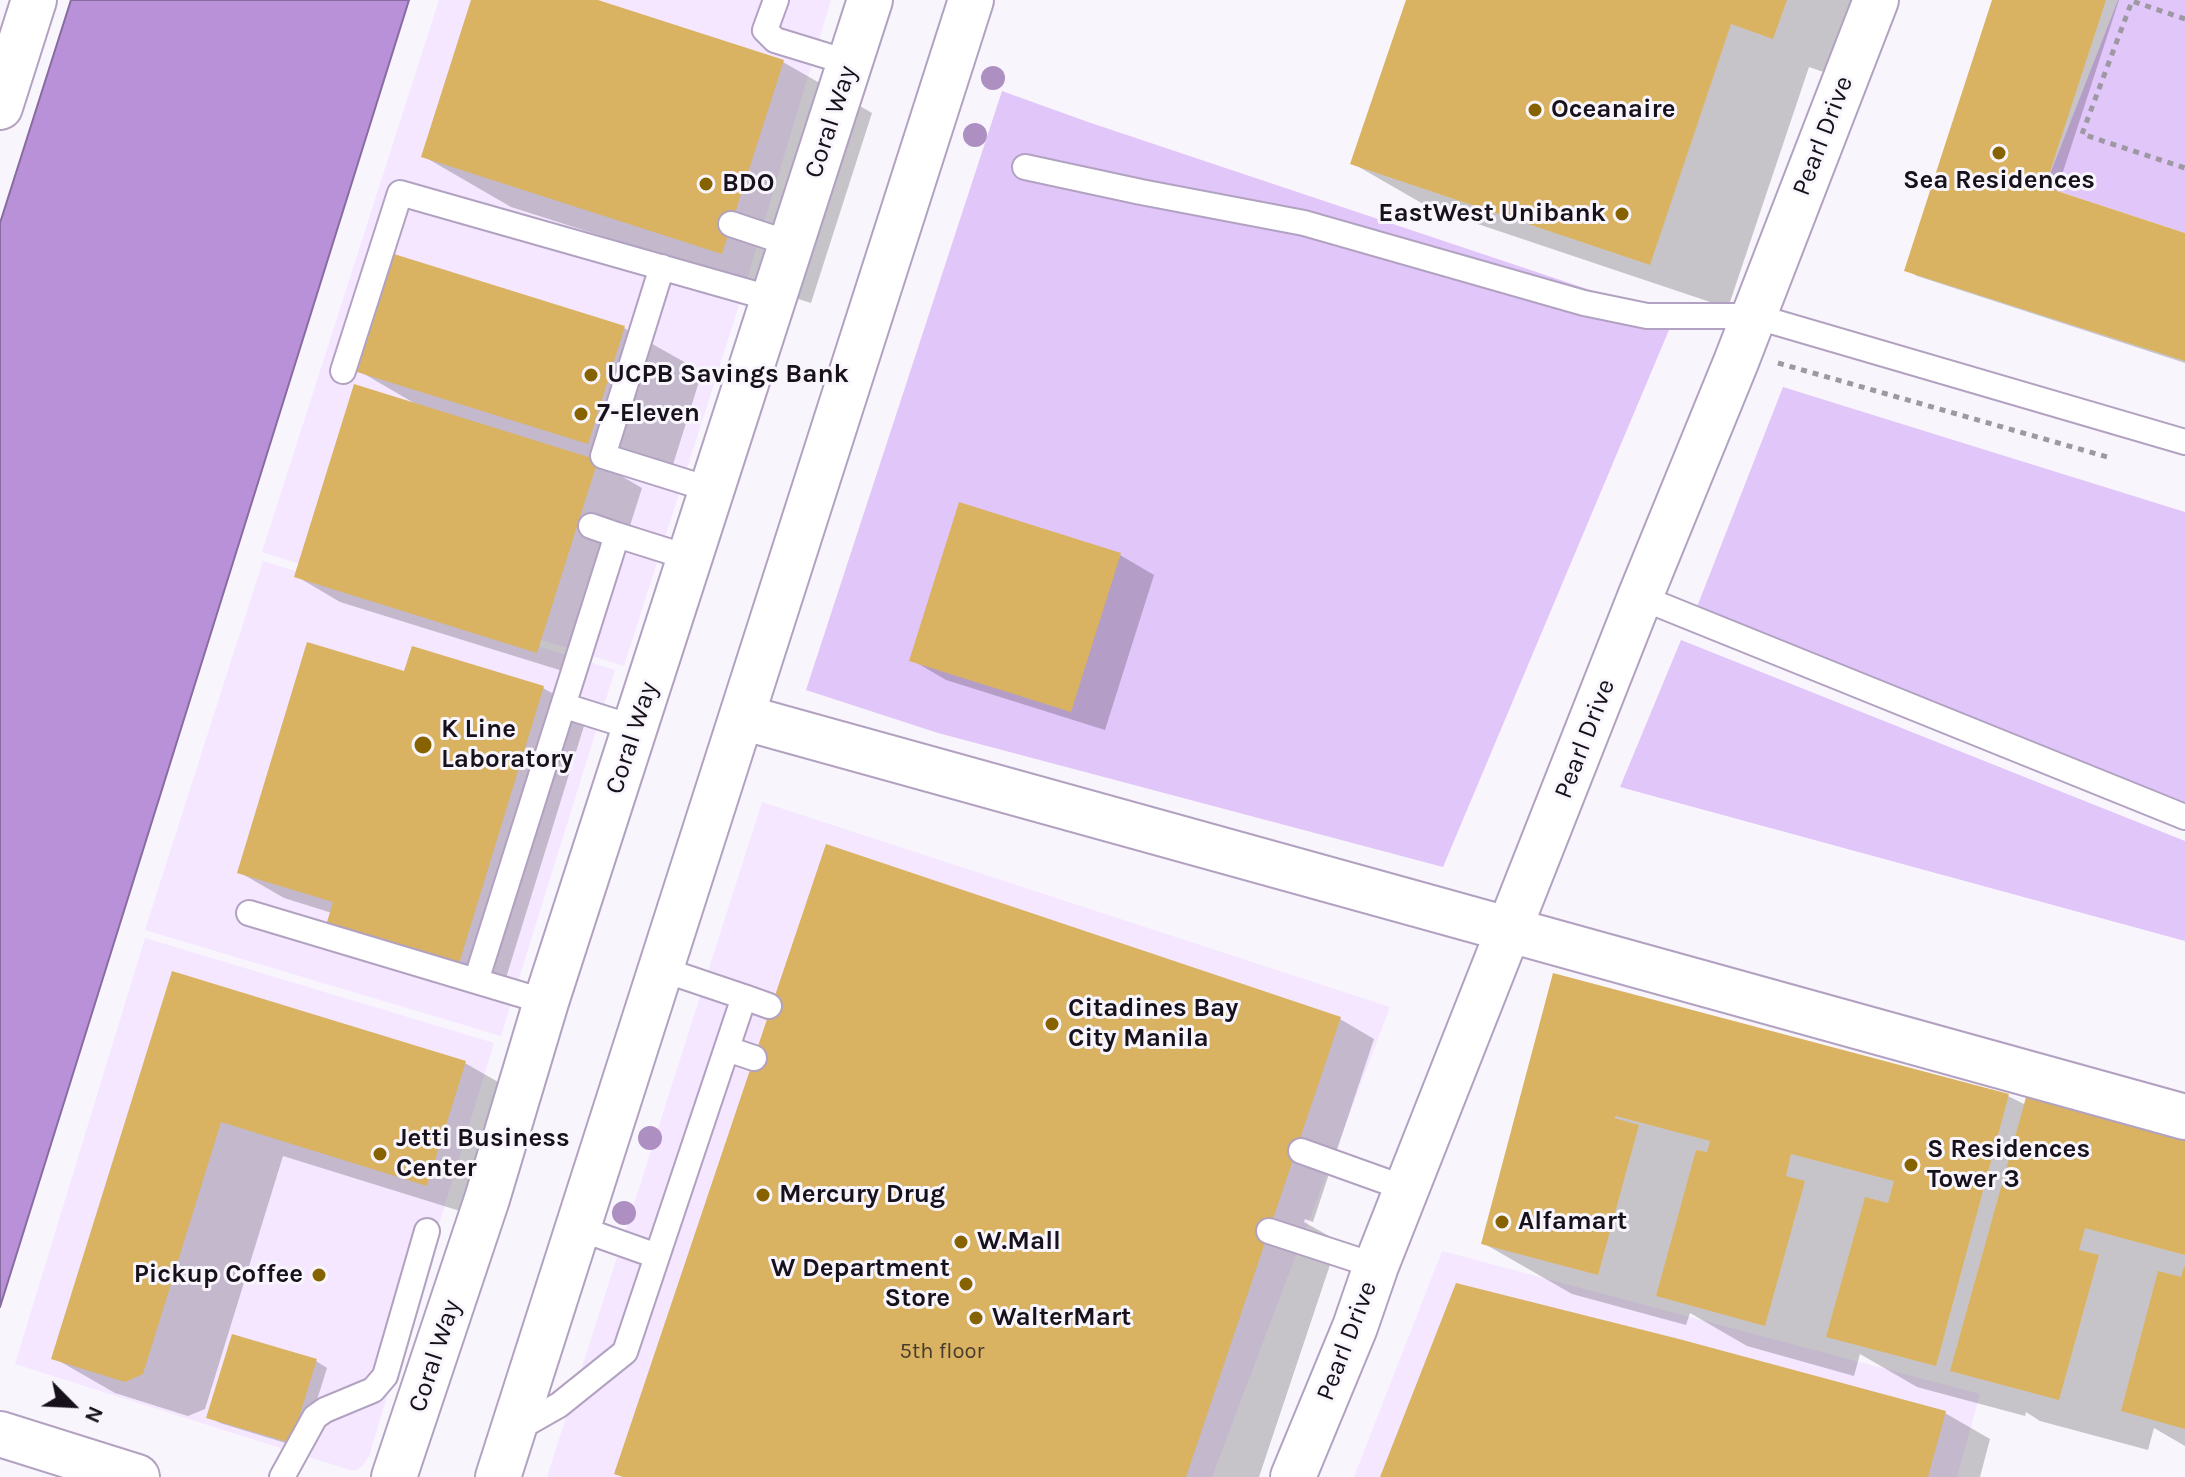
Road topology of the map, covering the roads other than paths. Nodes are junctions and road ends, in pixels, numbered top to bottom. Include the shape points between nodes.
1 (34, 0) edge
2 (776, 0) edge
3 (870, 0) edge
4 (971, 0) edge
5 (1876, 0) edge
6 (10, 38) edge
7 (850, 63) junction
8 (2, 93) edge
9 (1025, 167) dead end
10 (731, 224) dead end
11 (791, 244) junction
12 (662, 267) junction
13 (773, 299) junction
14 (1747, 334) junction
15 (343, 371) dead end
16 (2185, 442) edge
17 (712, 490) junction
18 (591, 526) dead end
19 (617, 535) junction
20 (690, 558) junction
21 (1640, 597) junction
22 (565, 706) junction
23 (742, 717) junction
24 (635, 728) junction
25 (2185, 817) edge
26 (249, 913) dead end
27 (1510, 929) junction
28 (661, 969) junction
29 (476, 981) junction
30 (744, 997) junction
31 (546, 1002) junction
32 (769, 1006) dead end
33 (727, 1049) junction
34 (754, 1058) dead end
35 (2185, 1117) edge
36 (1301, 1151) dead end
37 (1407, 1189) junction
38 (578, 1228) junction
39 (427, 1231) dead end
40 (1269, 1231) dead end
41 (657, 1256) junction
42 (1376, 1266) junction
43 (512, 1431) junction
44 (0, 1434) edge
45 (137, 1477) edge
46 (282, 1477) edge
47 (394, 1477) edge
48 (498, 1477) edge
49 (1293, 1477) edge

1 - 6 street
2 - 7 lane via 765,30 769,36
3 - 7 street, Coral Way
4 - 23 street
5 - 14 street, Pearl Drive
6 - 8 street
7 - 11 street, Coral Way
9 - 14 lane via 1304,223 1584,303
10 - 11 lane
11 - 13 street, Coral Way
12 - 13 lane
12 - 15 lane via 400,193
12 - 17 lane via 603,456
13 - 17 street, Coral Way
14 - 16 lane
14 - 21 street, Pearl Drive
17 - 20 street, Coral Way
18 - 19 lane
19 - 20 lane
19 - 22 lane
20 - 24 street, Coral Way
21 - 25 lane
21 - 27 street, Pearl Drive
22 - 24 lane
22 - 29 lane
23 - 27 street
23 - 28 street
24 - 31 street, Coral Way
26 - 29 lane
27 - 35 street
27 - 37 street, Pearl Drive
28 - 30 lane
28 - 38 street
29 - 31 lane
30 - 32 lane
30 - 33 lane
31 - 47 street, Coral Way
33 - 34 lane
33 - 41 lane
36 - 37 lane
37 - 42 street, Pearl Drive
38 - 41 lane
38 - 43 street
39 - 46 lane via 385,1376 373,1390 315,1417
40 - 42 lane
41 - 43 lane via 625,1352 559,1405
42 - 49 street, Pearl Drive
43 - 48 street
44 - 45 street

